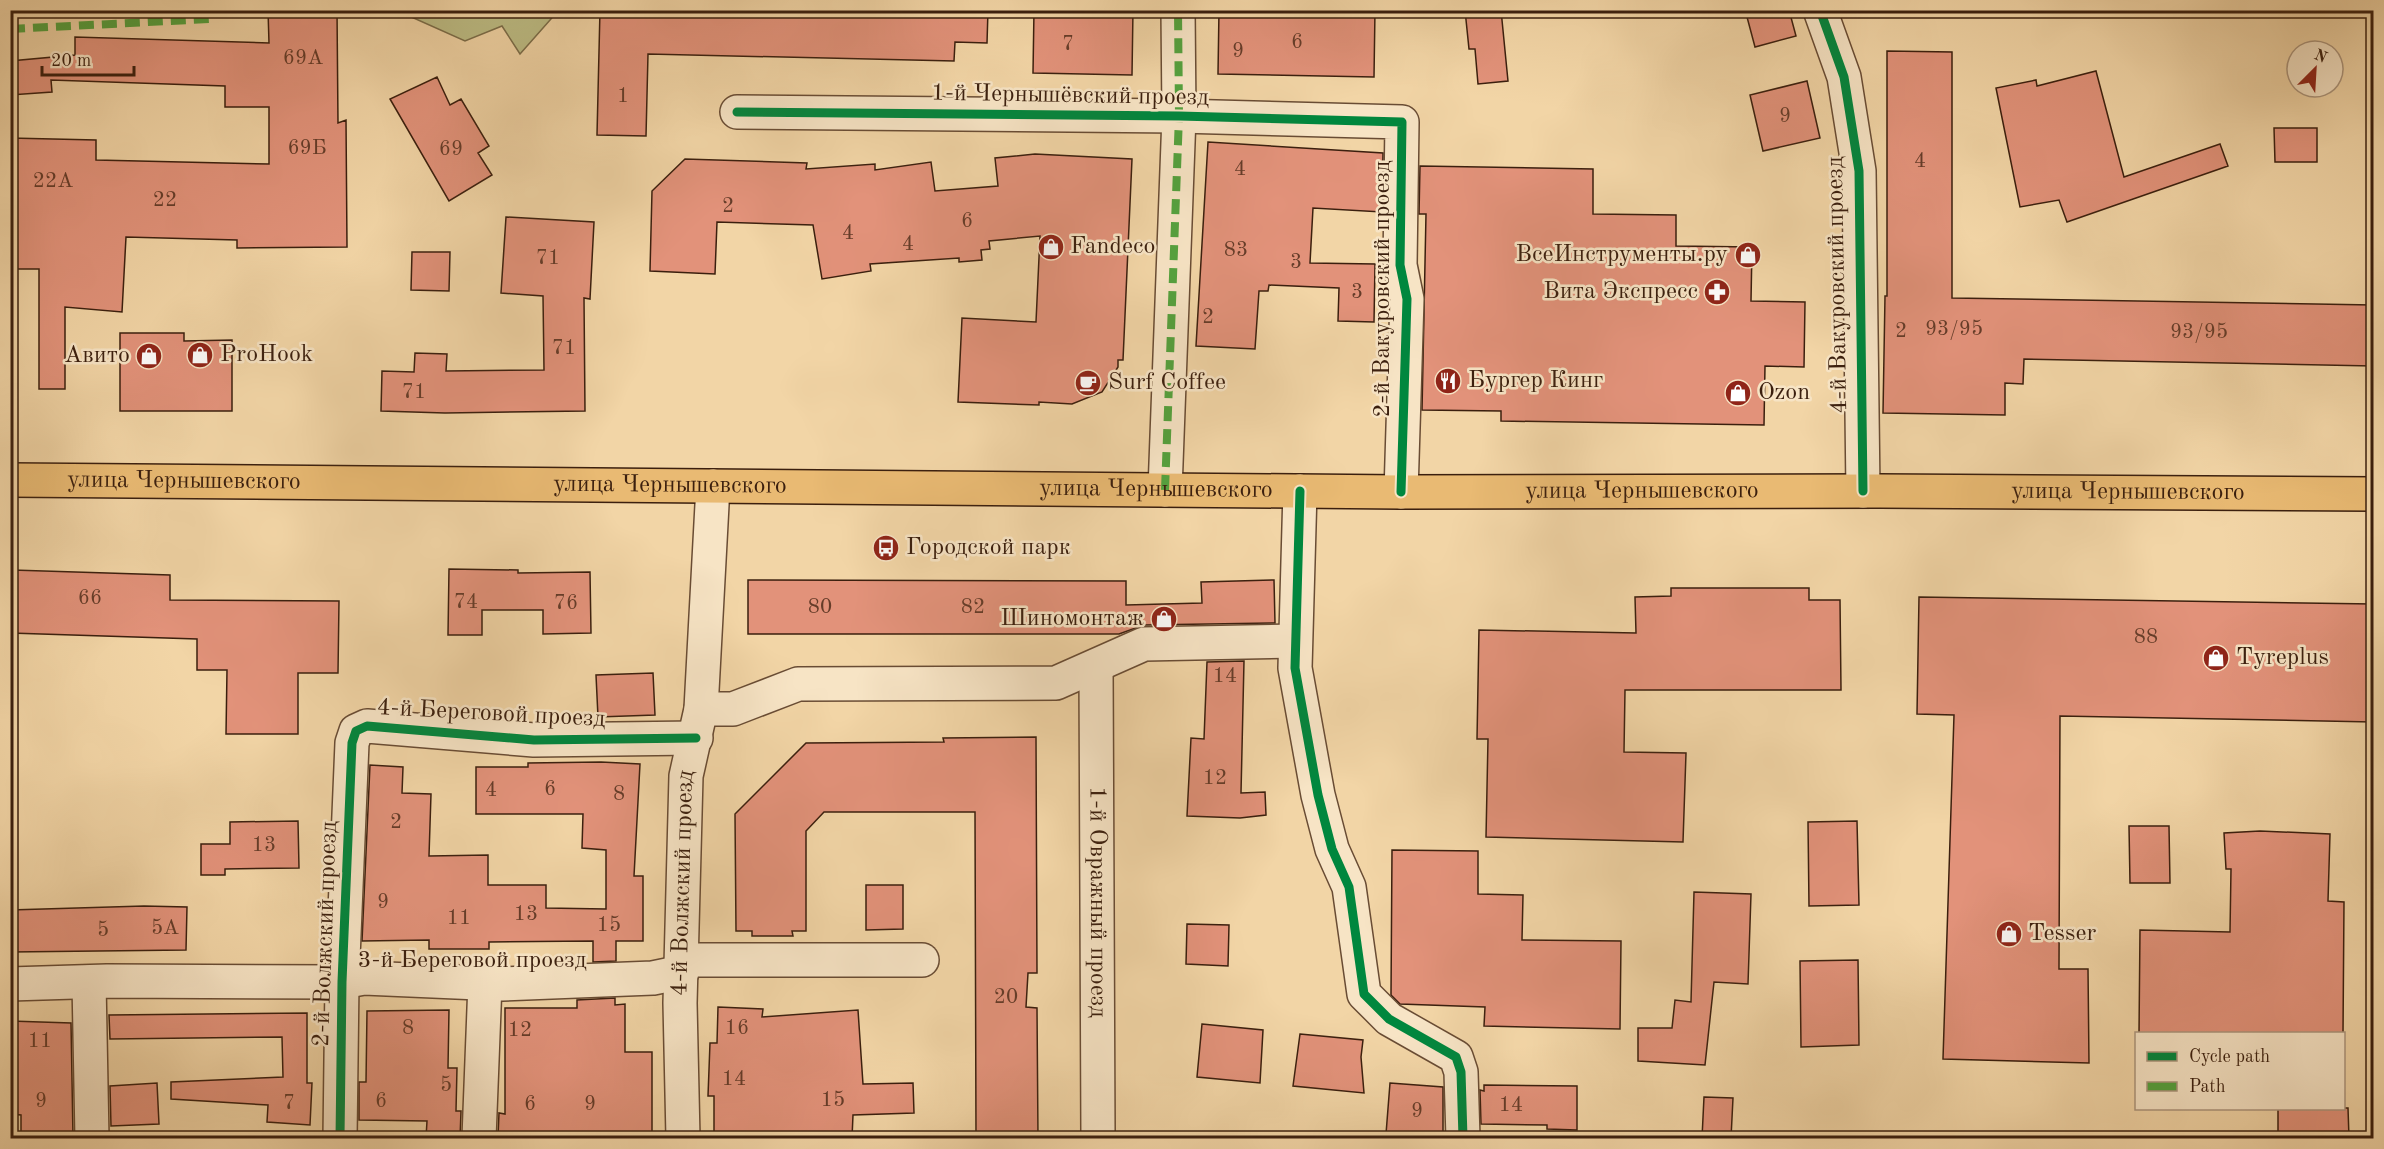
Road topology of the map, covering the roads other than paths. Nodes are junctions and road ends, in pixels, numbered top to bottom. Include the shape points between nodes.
1 (1178, 10) edge
2 (1820, 10) edge
3 (737, 112) dead end
4 (1179, 116) junction
5 (1402, 122) joint
6 (10, 480) edge
7 (712, 486) junction
8 (1164, 490) junction
9 (1300, 491) junction
10 (1863, 491) junction
11 (1401, 492) junction
12 (2373, 494) edge
13 (1295, 641) junction
14 (1096, 666) junction
15 (698, 724) junction
16 (356, 731) joint
17 (922, 960) dead end
18 (682, 966) junction
19 (89, 982) junction
20 (342, 982) junction
21 (10, 984) edge
22 (485, 984) junction
23 (93, 1138) edge
24 (340, 1138) edge
25 (479, 1138) edge
26 (683, 1138) edge
27 (1098, 1138) edge
28 (1463, 1138) edge

1 - 4 street
2 - 10 street, 4-й Вакуровский проезд via 1844,77 1859,171
3 - 4 street, 1-й Чернышёвский проезд
4 - 5 street, 1-й Чернышёвский проезд
4 - 8 street
5 - 11 street, 2-й Вакуровский проезд via 1400,265 1407,299
6 - 7 main road, улица Чернышевского
7 - 8 main road, улица Чернышевского
7 - 15 street, 4-й Волжский проезд
8 - 9 main road, улица Чернышевского
9 - 11 main road, улица Чернышевского
9 - 13 street
10 - 11 main road, улица Чернышевского
10 - 12 main road, улица Чернышевского
13 - 14 street, 4-й Береговой проезд via 1144,644
13 - 28 street via 1295,668 1318,795 1332,849 1349,887 1364,994 1389,1019 1456,1057 1461,1072
14 - 15 street, 4-й Береговой проезд via 1056,683 798,684
14 - 27 street, 1-й Овражный проезд
15 - 16 street, 4-й Береговой проезд via 534,740 367,726
15 - 18 street, 4-й Волжский проезд via 686,776
16 - 20 street, 2-й Волжский проезд via 352,743
17 - 18 street, 3-й Береговой проезд
18 - 22 street, 3-й Береговой проезд via 653,978
18 - 26 street, 4-й Волжский проезд
19 - 20 street, 3-й Береговой проезд
19 - 21 street, 3-й Береговой проезд
19 - 23 street
20 - 22 street, 3-й Береговой проезд via 364,978
20 - 24 street, 2-й Волжский проезд
22 - 25 street

